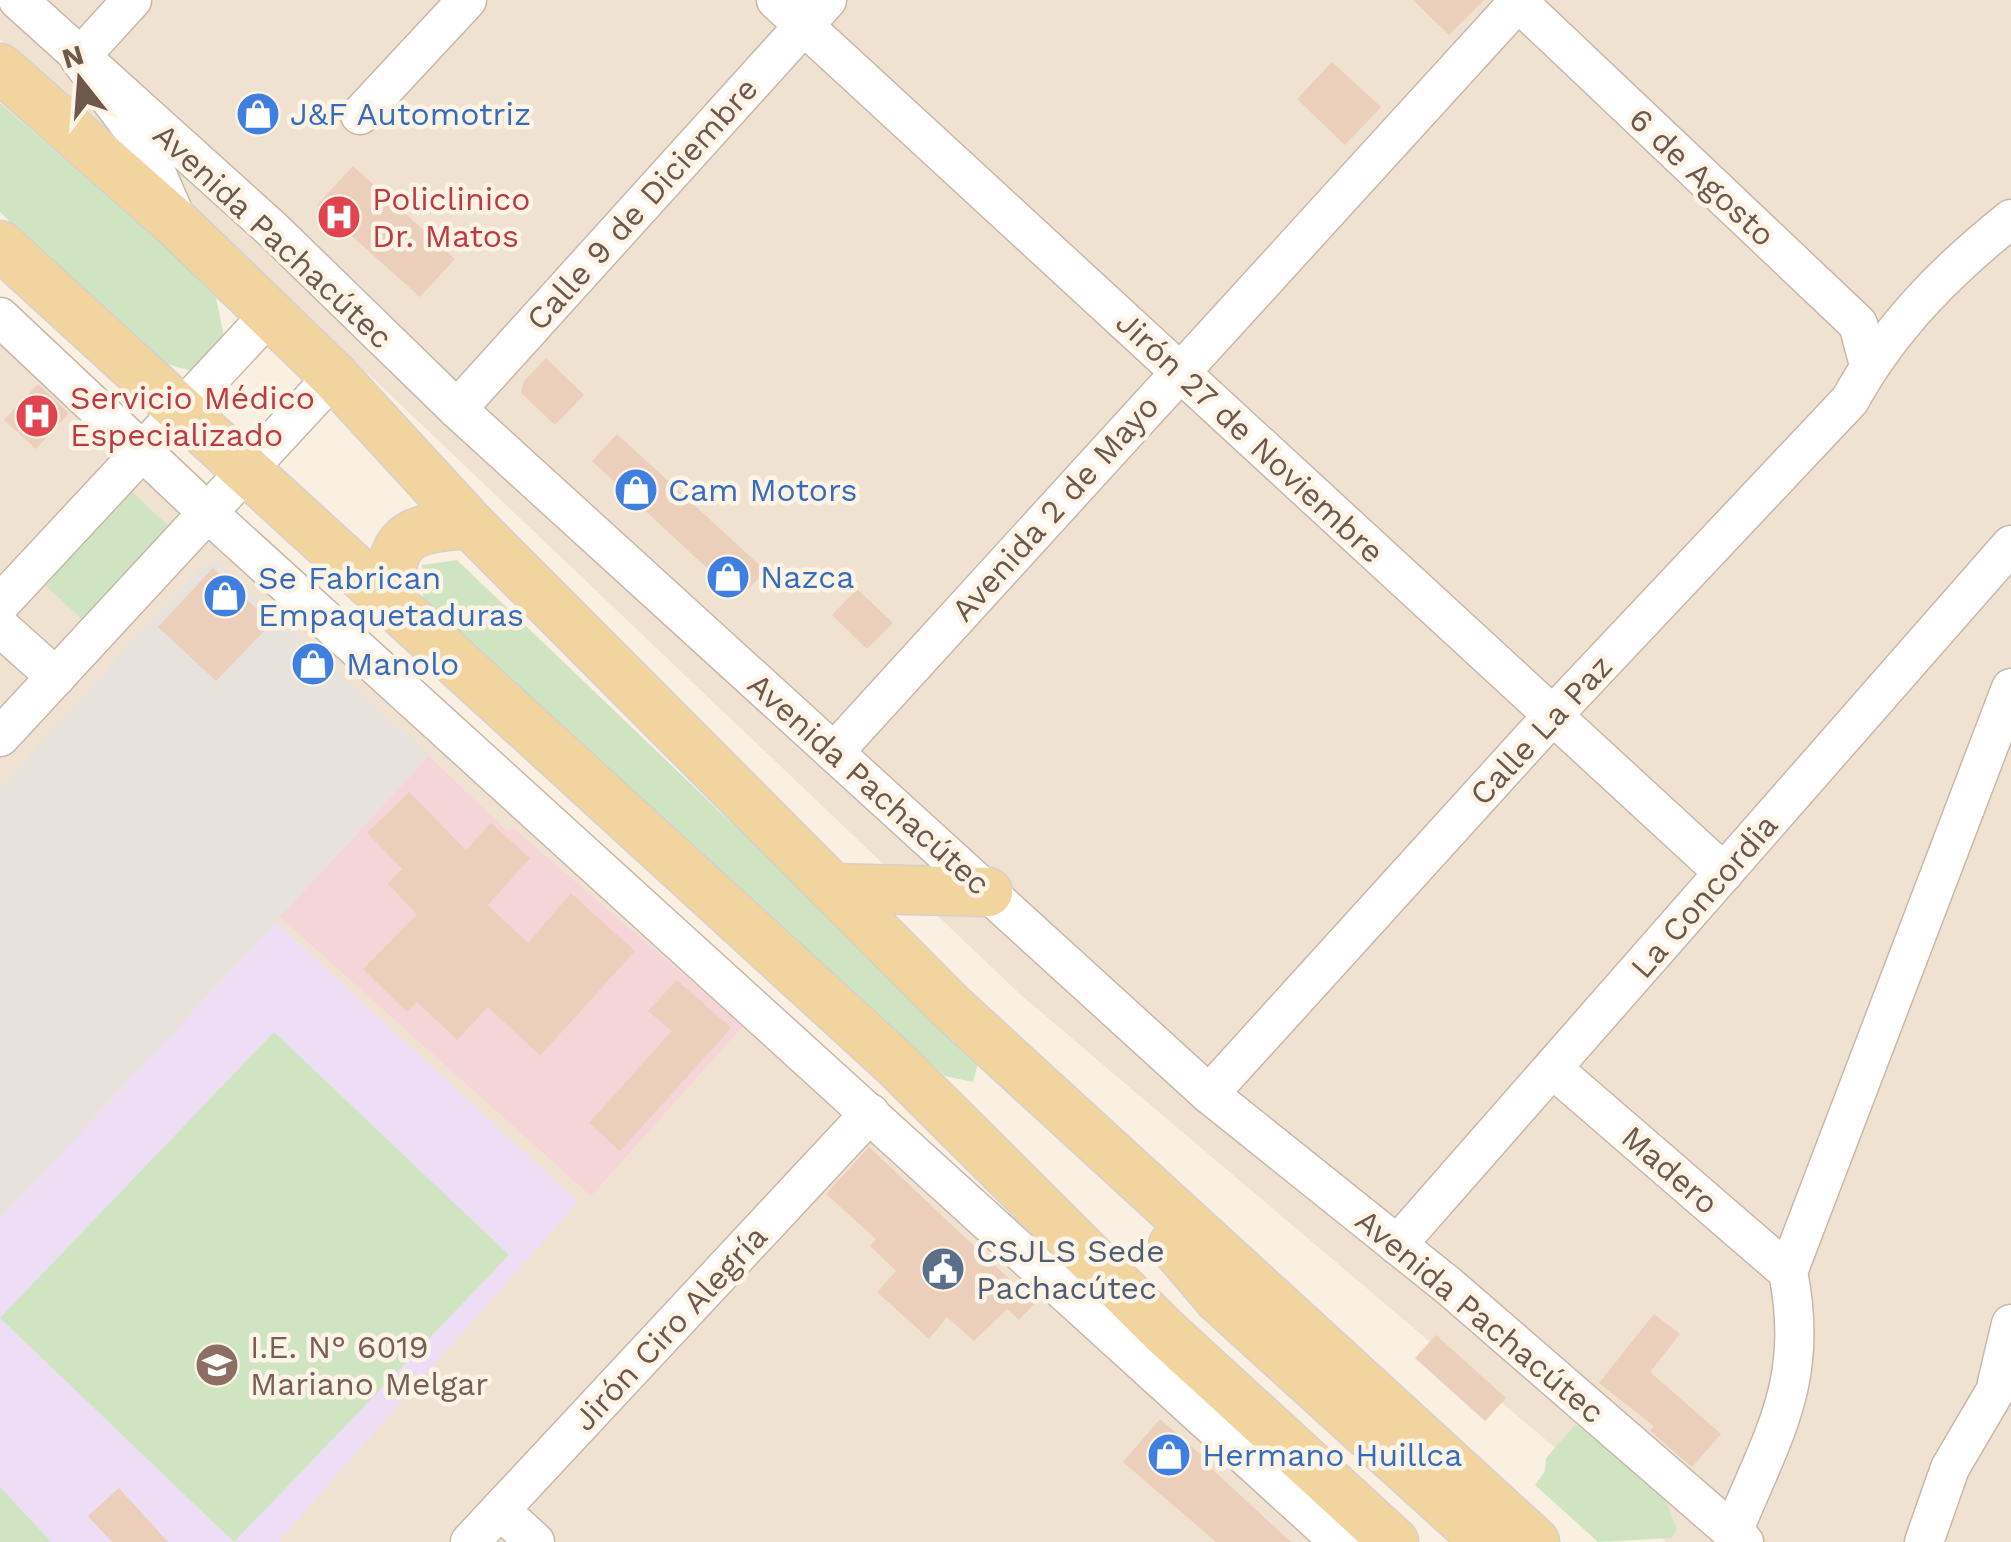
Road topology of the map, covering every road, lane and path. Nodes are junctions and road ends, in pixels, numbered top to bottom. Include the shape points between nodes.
1 (18, 0) edge
2 (132, 0) edge
3 (467, 0) edge
4 (1518, 1) edge
5 (802, 8) edge
6 (79, 58) junction
7 (0, 68) edge
8 (360, 115) dead end
9 (2011, 220) edge
10 (179, 226) junction
11 (0, 245) edge
12 (270, 314) junction
13 (0, 317) edge
14 (1870, 365) junction
15 (1180, 372) junction
16 (334, 376) junction
17 (457, 408) junction
18 (180, 413) junction
19 (142, 453) junction
20 (246, 470) junction
21 (208, 513) junction
22 (470, 524) junction
23 (2011, 545) edge
24 (390, 602) junction
25 (0, 604) edge
26 (0, 627) edge
27 (56, 677) junction
28 (2011, 688) edge
29 (1553, 715) junction
30 (0, 737) edge
31 (834, 752) junction
32 (1724, 873) junction
33 (832, 888) junction
34 (988, 892) junction
35 (1553, 1069) junction
36 (1209, 1094) junction
37 (1057, 1109) junction
38 (870, 1113) junction
39 (985, 1150) junction
40 (1397, 1245) junction
41 (1788, 1272) junction
42 (2011, 1324) edge
43 (2004, 1374) edge
44 (500, 1510) junction
45 (1739, 1537) edge
46 (470, 1542) edge
47 (534, 1542) edge
48 (1340, 1542) edge
49 (1394, 1542) edge
50 (1437, 1542) edge
51 (1486, 1542) edge
52 (1535, 1542) edge
53 (1924, 1542) edge

1 - 6 street, Avenida Pachacútec
2 - 6 street
3 - 8 street
4 - 14 street, 6 de Agosto via 1858,324
4 - 15 street, Avenida 2 de Mayo
5 - 15 street, Jirón 27 de Noviembre
5 - 17 street, Calle 9 de Diciembre
6 - 10 street via 144,144
6 - 17 street, Avenida Pachacútec via 273,230
7 - 10 main road, Avenida Pachacútec
9 - 14 street, Calle La Paz via 1938,281
10 - 12 main road, Avenida Pachacútec
11 - 18 main road
12 - 16 main road, Avenida Pachacútec
12 - 18 street
13 - 19 street
14 - 29 street, Calle La Paz via 1850,400
15 - 29 street, Jirón 27 de Noviembre
15 - 31 street, Avenida 2 de Mayo
16 - 20 street
16 - 22 main road, Avenida Pachacútec
17 - 31 street, Avenida Pachacútec
18 - 19 street
18 - 20 main road
19 - 21 street
19 - 25 street
20 - 21 street
20 - 24 main road
21 - 27 street
21 - 38 street
22 - 24 main road via 431,526 398,544 391,558
22 - 33 main road, Avenida Pachacútec
23 - 32 street, La Concordia
24 - 39 main road
26 - 27 street
27 - 30 street
28 - 41 street
29 - 32 street, Jirón 27 de Noviembre
29 - 36 street, Calle La Paz
31 - 34 street, Avenida Pachacútec
32 - 35 street, La Concordia
33 - 34 main road
33 - 37 main road, Avenida Pachacútec
34 - 36 street, Avenida Pachacútec
35 - 40 street, La Concordia
35 - 41 street, Madero
36 - 40 street, Avenida Pachacútec
37 - 51 main road, Avenida Pachacútec via 1218,1299
37 - 52 main road, Avenida Pachacútec
38 - 44 street, Jirón Ciro Alegría
38 - 48 street
39 - 49 main road via 1163,1330
39 - 50 main road via 1184,1309
40 - 45 street, Avenida Pachacútec
41 - 45 street via 1796,1309 1793,1384
42 - 43 street
43 - 53 street via 1950,1468
44 - 46 street, Jirón Ciro Alegría
44 - 47 street

